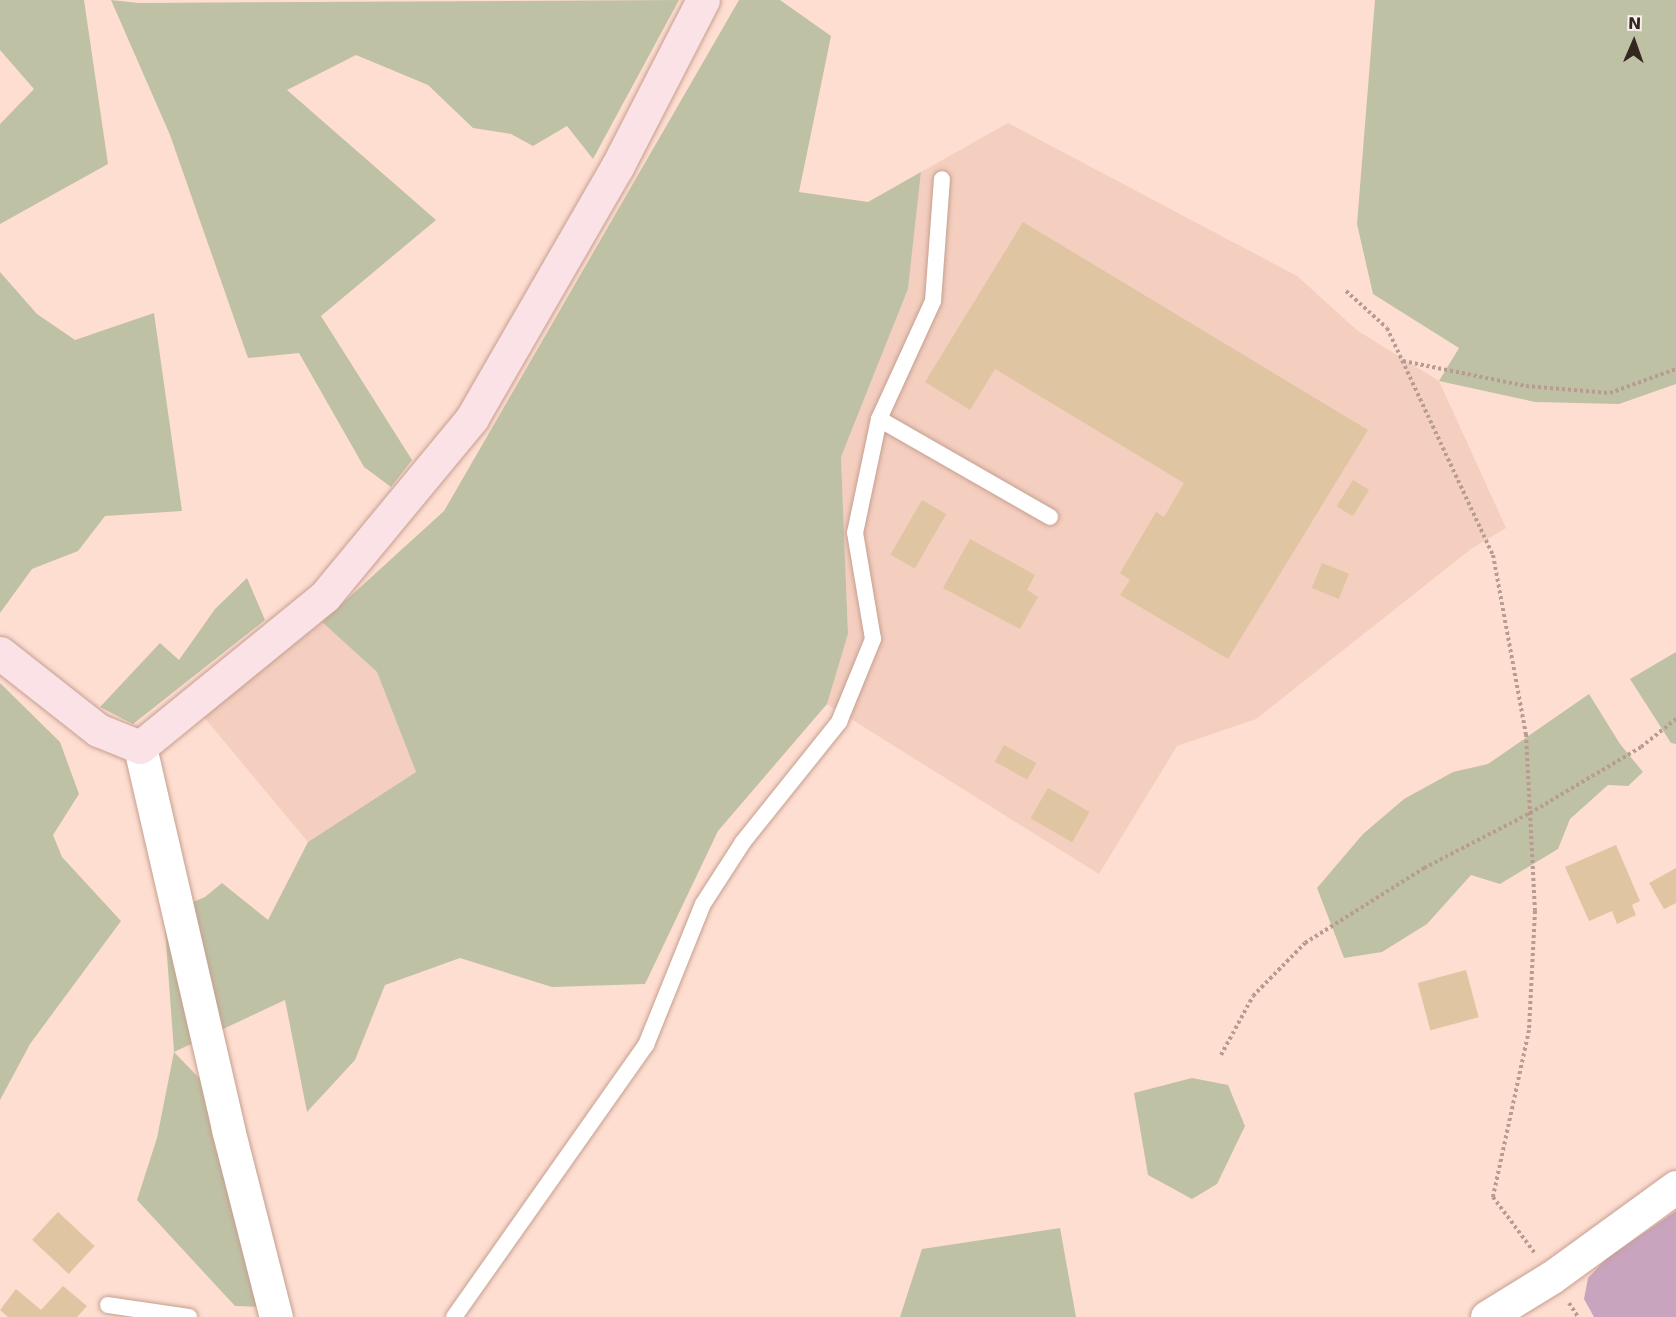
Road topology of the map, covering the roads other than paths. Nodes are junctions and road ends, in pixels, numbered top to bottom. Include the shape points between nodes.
1 (703, 0) edge
2 (942, 179) dead end
3 (879, 419) junction
4 (1050, 517) dead end
5 (0, 653) edge
6 (140, 747) junction
7 (1676, 1187) edge
8 (108, 1305) dead end
9 (189, 1317) edge
10 (276, 1317) edge
11 (454, 1317) edge
12 (1487, 1317) edge

1 - 6 street via 616,167 472,418 325,596
2 - 3 lane via 933,301
3 - 4 lane
3 - 11 lane via 855,533 873,639 838,722 744,842 703,904 646,1045
5 - 6 street via 98,730
6 - 10 street via 228,1129
7 - 12 street via 1552,1277
8 - 9 lane

